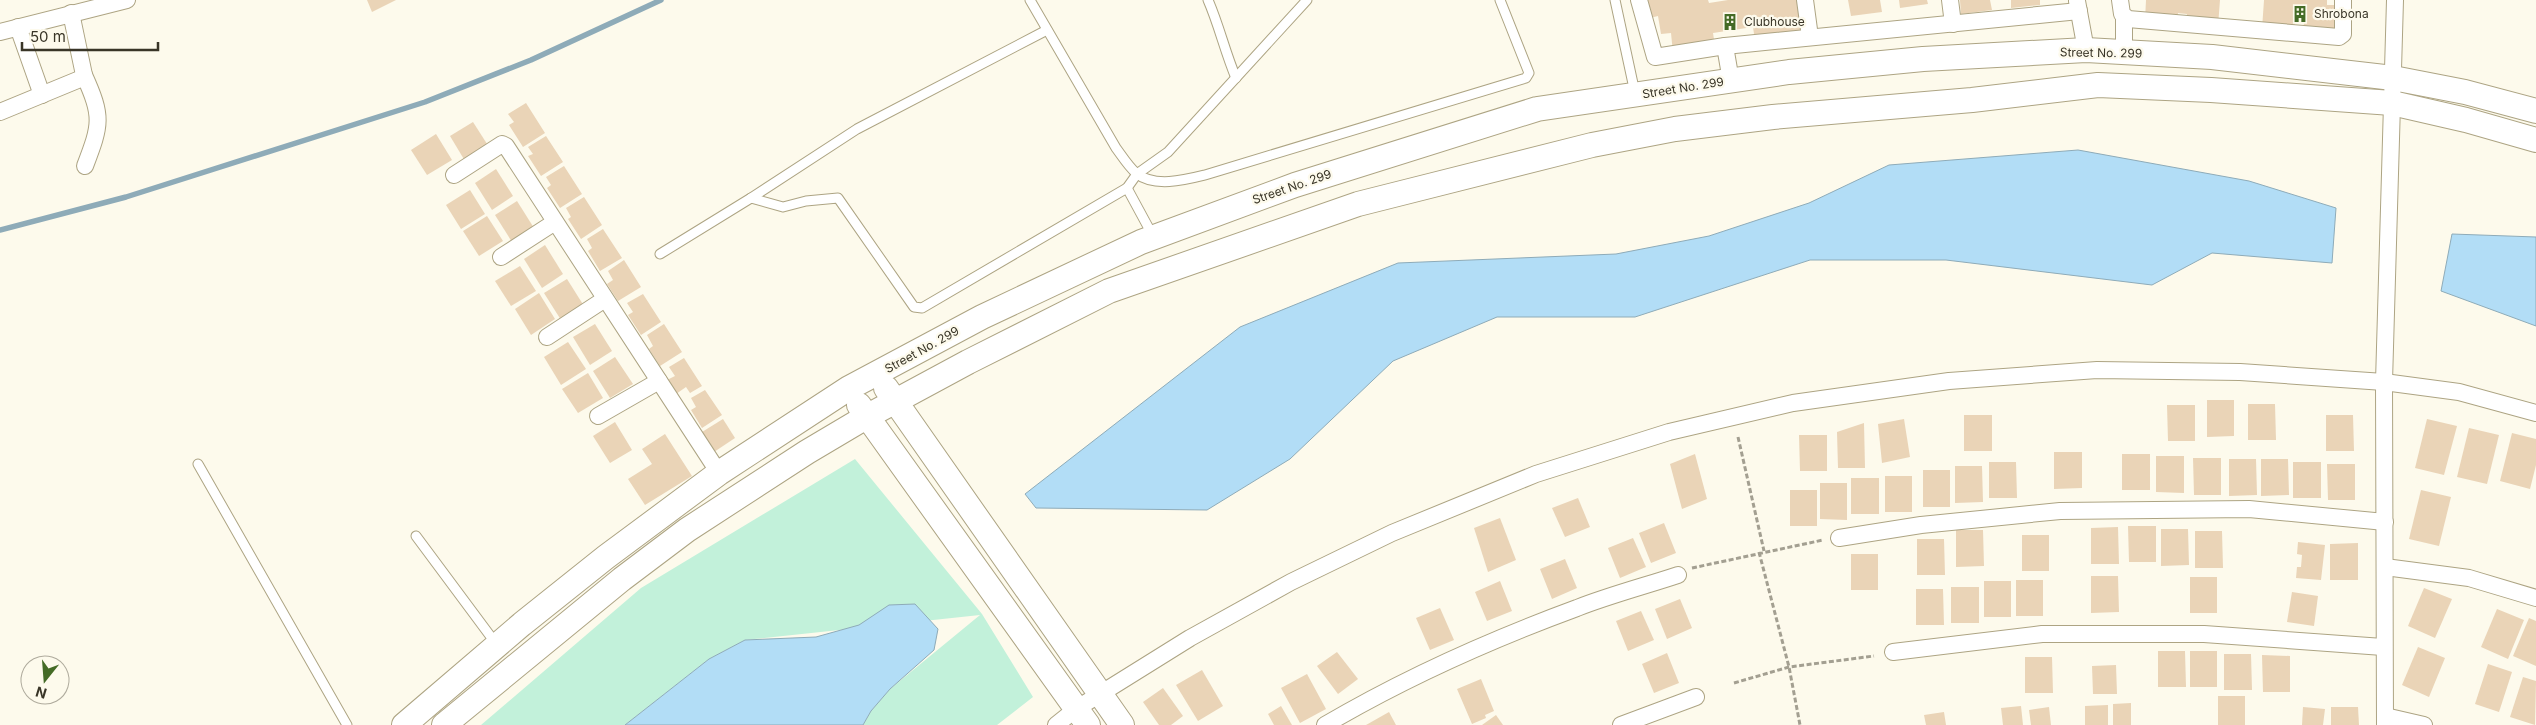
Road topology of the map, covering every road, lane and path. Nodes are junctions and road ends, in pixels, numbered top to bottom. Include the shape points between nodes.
1 (127, 0) edge
2 (1030, 0) edge
3 (1208, 0) edge
4 (1307, 0) edge
5 (1500, 0) edge
6 (1615, 0) edge
7 (1639, 0) edge
8 (1805, 0) edge
9 (1950, 0) edge
10 (2120, 0) edge
11 (2343, 0) edge
12 (2395, 0) edge
13 (2078, 6) edge
14 (76, 8) edge
15 (2124, 17) junction
16 (1953, 24) junction
17 (18, 27) junction
18 (1047, 30) junction
19 (0, 32) edge
20 (1810, 37) junction
21 (1725, 46) junction
22 (2086, 50) junction
23 (2124, 52) junction
24 (84, 75) junction
25 (1236, 78) junction
26 (2393, 78) junction
27 (1731, 81) junction
28 (42, 95) junction
29 (1636, 95) junction
30 (2392, 103) junction
31 (2536, 111) edge
32 (0, 112) edge
33 (2536, 140) edge
34 (85, 166) dead end
35 (1137, 174) junction
36 (454, 175) dead end
37 (1127, 188) junction
38 (751, 198) junction
39 (555, 222) junction
40 (1154, 236) junction
41 (660, 254) dead end
42 (501, 257) dead end
43 (606, 299) junction
44 (547, 337) dead end
45 (878, 374) junction
46 (659, 381) junction
47 (2384, 382) junction
48 (849, 388) junction
49 (895, 402) junction
50 (2536, 413) edge
51 (598, 416) dead end
52 (866, 417) junction
53 (1738, 437) dead end
54 (198, 464) dead end
55 (719, 473) junction
56 (2385, 522) junction
57 (416, 536) dead end
58 (1831, 539) joint
59 (1764, 551) junction
60 (1759, 552) junction
61 (2385, 567) junction
62 (1683, 572) joint
63 (2536, 598) edge
64 (498, 645) junction
65 (2383, 647) junction
66 (1893, 652) dead end
67 (1874, 656) dead end
68 (1789, 667) junction
69 (1734, 683) dead end
70 (1102, 696) junction
71 (1696, 697) dead end
72 (1082, 717) edge
73 (2385, 720) edge
74 (347, 725) edge
75 (404, 725) edge
76 (444, 725) edge
77 (1056, 725) edge
78 (1122, 725) edge
79 (1325, 725) edge
80 (1621, 725) edge
81 (1800, 725) edge
82 (2424, 725) edge

1 - 14 street
2 - 18 lane
3 - 25 lane
4 - 25 lane
5 - 35 lane via 1529,73 1526,78 1205,175 1163,181
6 - 29 lane
7 - 21 street via 1655,57
8 - 20 street
9 - 16 street
10 - 15 street
11 - 15 street via 2343,34 2339,37
12 - 26 street
13 - 16 street
13 - 22 street
14 - 17 street
14 - 24 street
15 - 23 street
16 - 20 street
17 - 19 street
17 - 28 street
18 - 35 lane via 1116,148
18 - 38 lane via 857,130
20 - 21 street
21 - 27 street
22 - 23 street, Street No. 299
22 - 27 street, Street No. 299 via 1923,59
23 - 26 street, Street No. 299 via 2212,57
24 - 28 street via 80,80
24 - 34 street via 97,104 98,133
25 - 35 lane via 1168,152
26 - 30 street
26 - 31 street, Street No. 299 via 2465,92
27 - 29 street, Street No. 299
28 - 32 street
29 - 40 street, Street No. 299 via 1537,109 1295,185
30 - 33 street
30 - 47 street
30 - 49 street via 2098,85 1675,128 1367,201 1274,232 1109,291
35 - 37 lane
36 - 39 street via 502,144
37 - 38 lane via 922,308 914,307 838,198 784,207
37 - 40 lane
38 - 41 lane
39 - 42 street
39 - 43 street
40 - 45 street, Street No. 299 via 982,317
43 - 44 street
43 - 46 street
45 - 48 street, Street No. 299
45 - 49 street
46 - 51 street
46 - 55 street
47 - 50 street via 2460,392
47 - 56 street
47 - 70 street via 2240,372 2097,370 1949,382 1793,403 1669,432 1536,474 1392,533 1282,586 1190,638
48 - 52 street
48 - 55 street, Street No. 299
49 - 52 street
49 - 70 street
52 - 72 street
52 - 76 street via 687,530
53 - 59 path
54 - 74 lane
55 - 64 street, Street No. 299
56 - 58 street via 2249,510 2060,511 1921,525
56 - 61 street
57 - 64 lane
58 - 59 path
59 - 60 path
60 - 62 path
60 - 68 path
61 - 63 street via 2470,578
61 - 65 street
62 - 79 street via 1578,607 1461,655 1372,697
64 - 75 street, Street No. 299
65 - 66 street via 2204,634 2042,634
65 - 73 street
67 - 68 path
68 - 69 path
68 - 81 path
70 - 72 street
70 - 78 street
71 - 80 street
72 - 77 street
73 - 82 street

